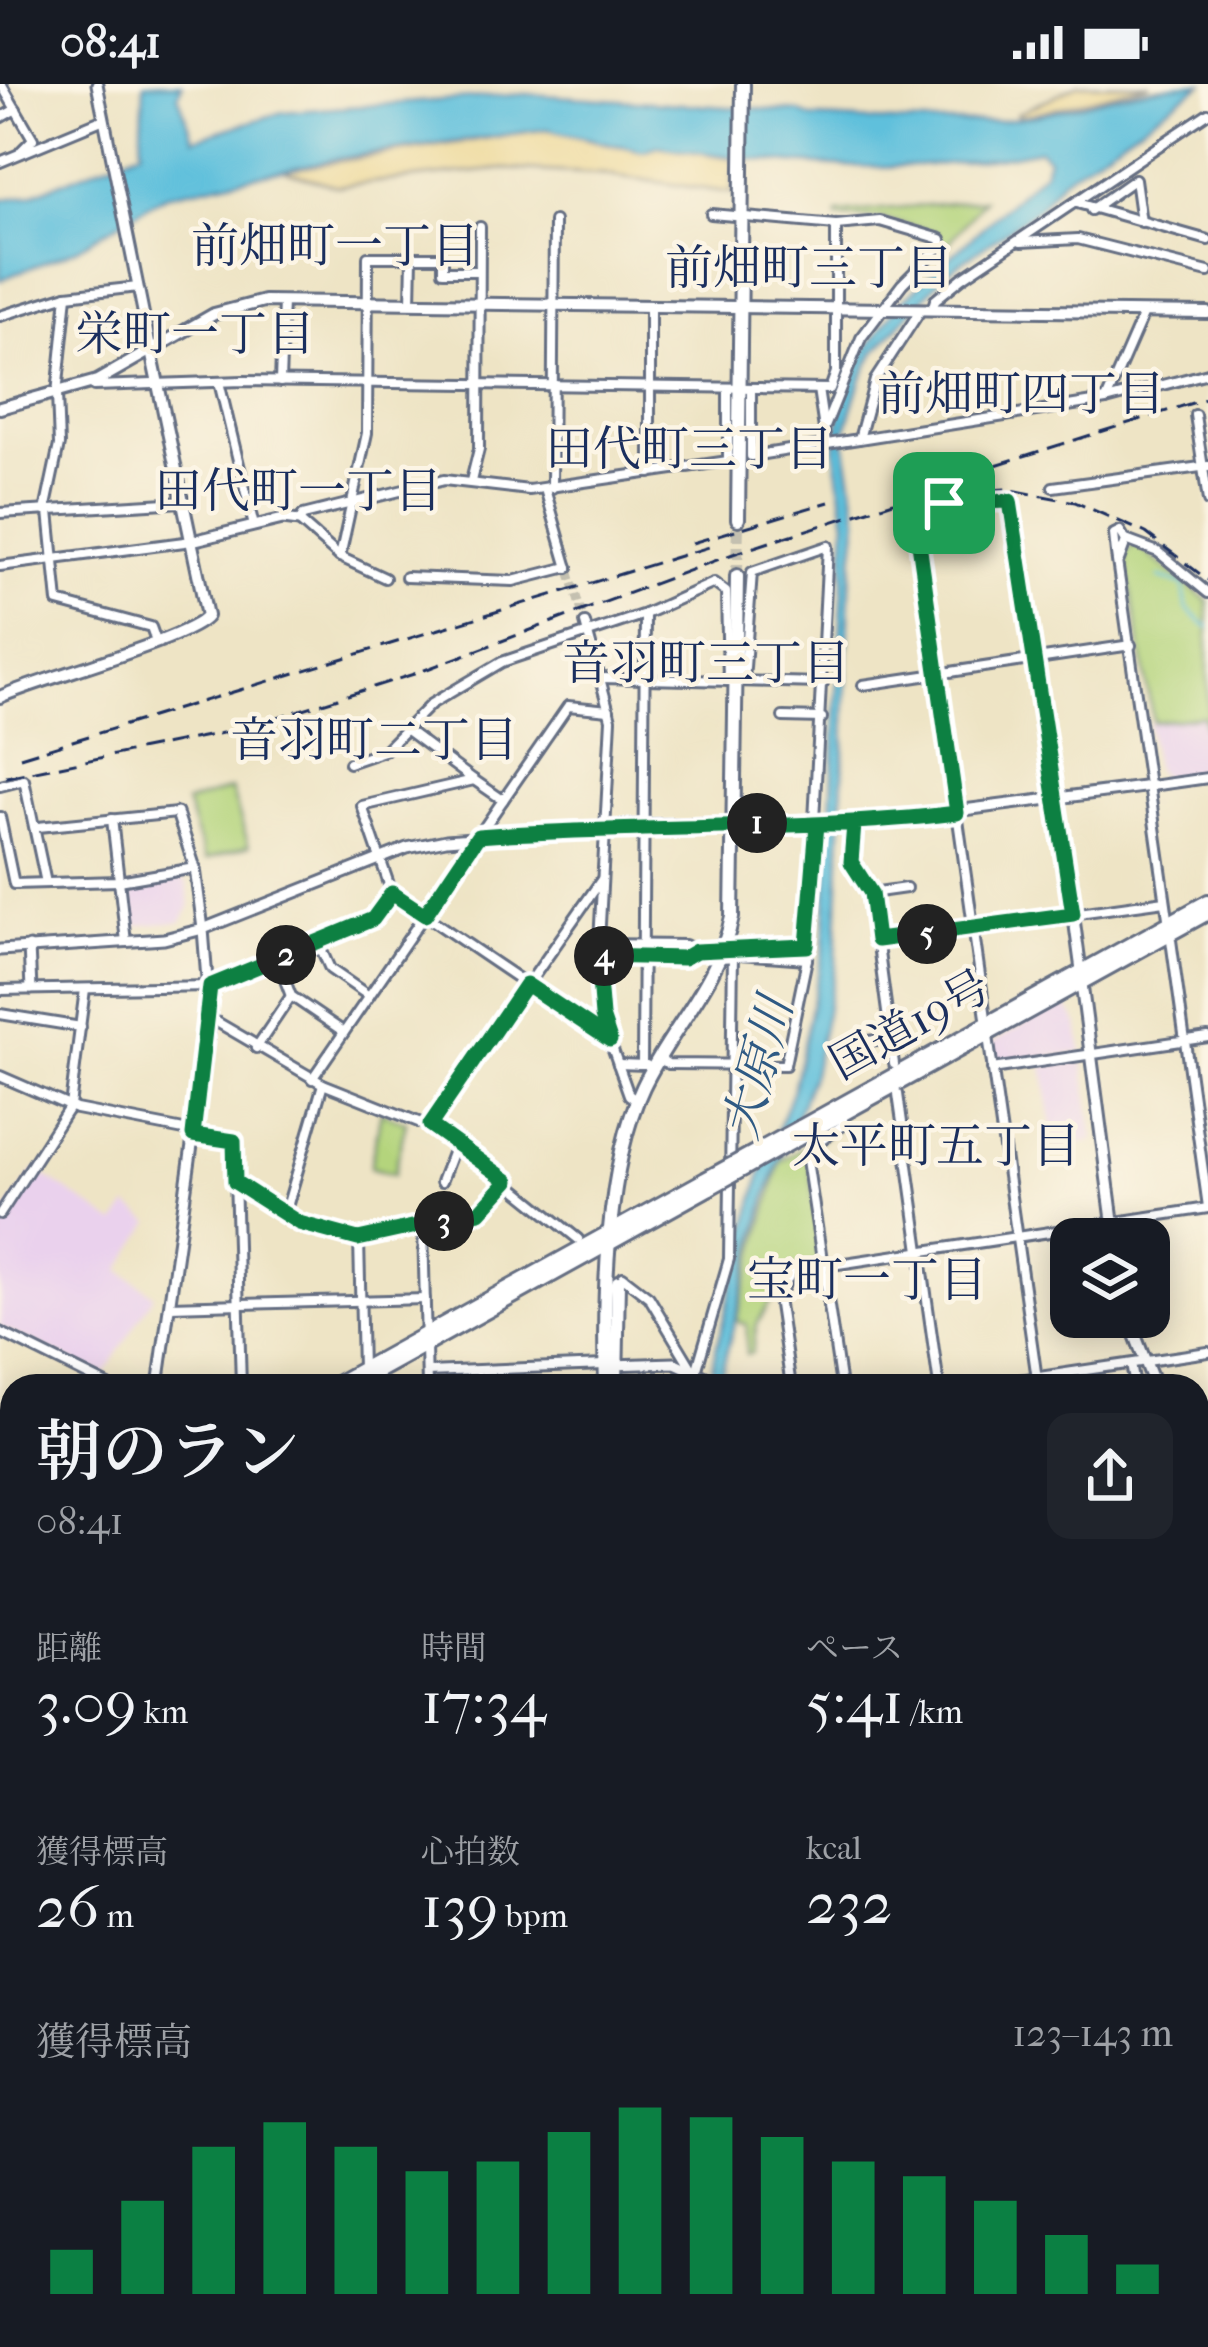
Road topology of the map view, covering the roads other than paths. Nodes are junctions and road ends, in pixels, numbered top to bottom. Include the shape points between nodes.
1 (1, 84) edge
2 (97, 84) edge
3 (743, 84) edge
4 (16, 109) junction
5 (1208, 113) edge
6 (0, 118) edge
7 (104, 122) junction
8 (15, 156) junction
9 (0, 162) edge
10 (1077, 202) junction
11 (1090, 210) junction
12 (742, 212) junction
13 (711, 214) dead end
14 (554, 221) dead end
15 (1141, 222) junction
16 (836, 225) junction
17 (480, 227) dead end
18 (1208, 240) edge
19 (1014, 243) junction
20 (412, 256) junction
21 (479, 272) junction
22 (1208, 272) edge
23 (138, 283) junction
24 (67, 295) junction
25 (283, 301) junction
26 (367, 302) junction
27 (411, 303) junction
28 (479, 304) junction
29 (553, 304) junction
30 (650, 305) junction
31 (741, 306) junction
32 (836, 309) junction
33 (884, 309) junction
34 (923, 311) junction
35 (1144, 313) junction
36 (1208, 313) edge
37 (0, 316) edge
38 (152, 351) junction
39 (1208, 374) edge
40 (219, 382) junction
41 (280, 382) junction
42 (367, 383) junction
43 (479, 383) junction
44 (86, 385) junction
45 (158, 385) junction
46 (553, 385) junction
47 (650, 388) junction
48 (739, 389) junction
49 (818, 389) junction
50 (57, 394) junction
51 (1106, 400) junction
52 (0, 408) edge
53 (1195, 415) dead end
54 (823, 432) junction
55 (859, 439) junction
56 (828, 444) junction
57 (1205, 466) edge
58 (650, 473) junction
59 (471, 481) junction
60 (1053, 487) dead end
61 (548, 488) junction
62 (1208, 501) edge
63 (183, 502) junction
64 (352, 502) junction
65 (47, 511) junction
66 (0, 513) edge
67 (738, 519) tunnel mouth
68 (299, 521) junction
69 (254, 526) junction
70 (192, 542) junction
71 (340, 557) junction
72 (54, 560) junction
73 (0, 566) edge
74 (737, 576) tunnel mouth
75 (406, 577) dead end
76 (385, 578) dead end
77 (1208, 593) edge
78 (645, 614) junction
79 (586, 628) junction
80 (156, 641) junction
81 (1131, 644) junction
82 (1034, 658) junction
83 (938, 674) junction
84 (601, 678) junction
85 (645, 679) junction
86 (736, 681) junction
87 (824, 683) junction
88 (863, 685) dead end
89 (0, 697) edge
90 (609, 710) junction
91 (784, 717) dead end
92 (822, 718) junction
93 (404, 728) junction
94 (1047, 752) joint
95 (349, 763) dead end
96 (1208, 778) edge
97 (474, 780) junction
98 (0, 786) edge
99 (1151, 786) junction
100 (503, 800) junction
101 (1058, 800) junction
102 (177, 813) joint
103 (957, 813) junction
104 (0, 817) edge
105 (112, 819) junction
106 (734, 823) junction
107 (819, 824) junction
108 (852, 824) junction
109 (644, 825) junction
110 (38, 827) junction
111 (605, 827) junction
112 (478, 836) junction
113 (3, 852) edge
114 (380, 859) junction
115 (194, 868) junction
116 (603, 878) junction
117 (119, 880) junction
118 (46, 883) junction
119 (906, 888) dead end
120 (392, 893) junction
121 (871, 893) junction
122 (1165, 901) junction
123 (1208, 901) edge
124 (1208, 913) edge
125 (1073, 914) junction
126 (425, 915) junction
127 (1168, 918) dead end
128 (973, 928) junction
129 (203, 929) junction
130 (877, 940) junction
131 (1171, 940) dead end
132 (126, 942) junction
133 (318, 942) junction
134 (598, 944) junction
135 (643, 945) junction
136 (807, 946) junction
137 (29, 947) junction
138 (0, 950) edge
139 (696, 951) junction
140 (728, 952) junction
141 (757, 952) junction
142 (597, 956) junction
143 (643, 957) junction
144 (277, 959) junction
145 (806, 959) junction
146 (1081, 977) junction
147 (526, 984) junction
148 (210, 986) junction
149 (86, 988) junction
150 (31, 989) junction
151 (0, 990) edge
152 (291, 996) junction
153 (369, 996) junction
154 (0, 1014) edge
155 (209, 1018) junction
156 (81, 1027) junction
157 (988, 1030) junction
158 (344, 1032) junction
159 (1208, 1037) edge
160 (890, 1038) junction
161 (610, 1040) junction
162 (1184, 1041) junction
163 (855, 1043) dead end
164 (256, 1048) junction
165 (1092, 1055) junction
166 (618, 1064) junction
167 (652, 1064) junction
168 (894, 1064) dead end
169 (731, 1065) junction
170 (992, 1069) junction
171 (0, 1076) edge
172 (312, 1078) junction
173 (323, 1084) junction
174 (898, 1094) dead end
175 (637, 1101) junction
176 (70, 1106) junction
177 (843, 1114) junction
178 (430, 1125) junction
179 (798, 1133) junction
180 (193, 1134) junction
181 (457, 1140) junction
182 (508, 1181) junction
183 (235, 1182) junction
184 (441, 1183) dead end
185 (1208, 1207) edge
186 (0, 1214) edge
187 (285, 1214) junction
188 (1113, 1218) edge
189 (1143, 1218) edge
190 (423, 1226) junction
191 (1050, 1233) edge
192 (616, 1234) junction
193 (1016, 1238) junction
194 (358, 1239) junction
195 (578, 1239) dead end
196 (920, 1252) junction
197 (576, 1262) junction
198 (824, 1266) junction
199 (623, 1277) dead end
200 (425, 1299) junction
201 (360, 1300) junction
202 (238, 1305) junction
203 (170, 1306) junction
204 (606, 1321) junction
205 (0, 1332) edge
206 (1132, 1338) edge
207 (426, 1340) junction
208 (1208, 1352) edge
209 (1137, 1363) junction
210 (610, 1365) junction
211 (695, 1369) junction
212 (427, 1372) joint
213 (84, 1374) edge
214 (160, 1374) edge
215 (241, 1374) edge
216 (361, 1374) edge
217 (371, 1374) edge
218 (608, 1374) edge
219 (613, 1374) edge
220 (694, 1374) edge
221 (704, 1374) edge
222 (788, 1374) edge
223 (839, 1374) edge
224 (937, 1374) edge
225 (1036, 1374) edge
226 (1079, 1374) edge
227 (1137, 1374) edge
228 (1146, 1374) edge

1 - 4 street
2 - 7 street
3 - 12 highway
4 - 6 street
4 - 8 street via 33,139
5 - 10 street
7 - 8 street
7 - 23 street
8 - 9 street
10 - 11 street
10 - 19 street
11 - 15 street
11 - 15 street via 1135,179
12 - 13 street
12 - 16 street
12 - 31 highway
14 - 29 street
15 - 18 street
16 - 32 street
16 - 33 street via 880,221 941,239
17 - 21 street
19 - 22 street via 1078,239
19 - 34 street
20 - 21 street via 443,256 443,271
20 - 26 street via 368,257
20 - 27 street
21 - 28 street
23 - 24 street
23 - 38 street
24 - 37 street
24 - 50 street
25 - 26 main road
25 - 38 main road via 214,314
25 - 41 street
26 - 27 main road
26 - 42 street
27 - 28 main road
28 - 29 main road
28 - 43 street
29 - 30 main road
29 - 46 street
30 - 31 main road
30 - 47 street
31 - 32 main road
31 - 48 highway
32 - 33 main road
32 - 49 street via 836,372 830,389
33 - 34 main road
33 - 54 street via 848,359
34 - 35 main road
34 - 55 street via 875,380
35 - 36 main road
35 - 51 street
38 - 44 main road
38 - 45 main road
39 - 51 street
40 - 41 street
40 - 45 street
40 - 69 street
41 - 42 street
42 - 43 street
42 - 64 street via 367,433
43 - 46 street
43 - 59 street
44 - 45 street
44 - 50 main road
45 - 63 main road
46 - 47 street
46 - 61 street
47 - 48 street
47 - 58 street
48 - 49 street
48 - 56 street via 751,456
48 - 58 street via 728,461
48 - 67 highway
49 - 54 street
50 - 52 main road
50 - 65 street via 59,445
51 - 55 street
53 - 57 street
54 - 56 street
55 - 56 street
57 - 60 street
57 - 62 street
58 - 61 street
59 - 61 street
59 - 64 street
61 - 75 street via 568,570 513,580
63 - 65 street
63 - 70 main road
64 - 68 street
64 - 71 street
65 - 66 street
65 - 72 street
68 - 69 street
68 - 71 street
69 - 70 street
70 - 72 street
70 - 80 main road via 207,616 194,631
71 - 76 street
72 - 73 street
72 - 80 street via 58,602 151,627
74 - 86 highway
77 - 81 street via 1138,540 1114,534
78 - 79 street
78 - 85 street
78 - 86 street via 715,583 726,592
79 - 84 street
79 - 93 street via 478,673
80 - 89 main road
81 - 82 street
81 - 99 street
82 - 83 street
82 - 83 street via 1010,501 928,505 914,508
82 - 94 street
83 - 88 street
83 - 103 street
84 - 85 street
84 - 90 street
85 - 86 street
85 - 109 street
86 - 87 street
86 - 87 street via 752,572 828,546
86 - 106 highway
87 - 92 street
90 - 100 street via 568,706
90 - 111 street
91 - 92 street
92 - 107 street
93 - 95 street via 384,751
93 - 97 street
94 - 101 street
96 - 99 street
97 - 100 street
97 - 114 street via 362,806
98 - 110 street via 24,780
99 - 101 street
99 - 122 street
100 - 112 street
101 - 103 street
101 - 125 street
102 - 105 street
102 - 115 street
103 - 108 street
103 - 128 street
104 - 113 street
105 - 110 street
105 - 117 street
106 - 107 street
106 - 109 street
106 - 140 highway
107 - 108 street
107 - 136 street
108 - 121 street via 851,862
109 - 111 street
109 - 135 street
110 - 118 street
111 - 112 street
111 - 116 street
112 - 114 street
112 - 126 street
113 - 118 street via 14,884
114 - 120 street
114 - 129 street
115 - 117 street
115 - 129 street
116 - 134 street
116 - 147 street
117 - 118 street
117 - 132 street
119 - 121 street
120 - 126 street
120 - 133 street via 373,919
121 - 130 street
122 - 125 street
122 - 127 street
123 - 146 highway, 国道19号
124 - 146 highway, 国道19号
125 - 128 street
125 - 146 street
126 - 147 street
126 - 153 street
128 - 130 street
128 - 157 street
129 - 132 street
129 - 148 street
130 - 160 street
131 - 162 street
132 - 137 street
133 - 144 street
133 - 153 street via 330,969
134 - 135 street
134 - 142 street
135 - 139 street
135 - 143 street
136 - 141 street
136 - 145 street
137 - 138 street
137 - 150 street
139 - 140 street
139 - 143 street
140 - 141 street
140 - 167 highway
140 - 169 street
141 - 145 street
142 - 143 street
142 - 161 street
143 - 167 street
144 - 148 street
144 - 152 street
145 - 169 street via 785,1065
146 - 157 highway, 国道19号
146 - 165 main road
147 - 161 street
147 - 178 street
148 - 149 street
148 - 155 street
149 - 150 street
149 - 156 street
150 - 151 street
152 - 158 street
152 - 164 street
153 - 158 street
154 - 156 street
155 - 164 street
155 - 180 street
156 - 176 street
157 - 170 street
157 - 177 highway, 国道19号
157 - 179 highway, 国道19号
158 - 172 street
159 - 162 street
160 - 163 street
160 - 168 street
161 - 166 street
162 - 165 street
162 - 185 street
164 - 172 street
165 - 170 street
165 - 188 main road
166 - 167 street
166 - 175 street
167 - 169 street
167 - 175 highway
169 - 211 street via 729,1259
170 - 193 street
171 - 176 street
172 - 173 street
173 - 178 street
173 - 187 street
174 - 196 street
175 - 192 highway
176 - 180 street
176 - 186 street
177 - 179 highway, 国道19号
177 - 198 street via 843,1125 807,1160
178 - 181 street
179 - 192 highway, 国道19号, bridge
180 - 183 street via 234,1141
180 - 203 street
181 - 182 street
181 - 184 street
182 - 190 street via 480,1212
182 - 195 street
183 - 187 street
183 - 202 street
185 - 189 street
187 - 194 street
190 - 194 street
190 - 200 street
191 - 193 street
192 - 197 highway, 国道19号
192 - 204 highway
192 - 207 highway, 国道19号
192 - 210 highway
193 - 196 street
193 - 225 street
194 - 201 street
196 - 198 street
196 - 224 street
197 - 204 highway via 605,1265
197 - 207 highway, 国道19号
198 - 222 street via 792,1270 778,1298
198 - 223 street
199 - 211 street via 649,1297
200 - 201 street
200 - 207 street
201 - 202 street
201 - 216 street
202 - 203 street
202 - 215 street
203 - 214 street
204 - 210 highway
205 - 213 street
206 - 209 main road
207 - 212 street
207 - 217 highway, 国道19号
208 - 209 street
209 - 226 street
209 - 227 street
209 - 228 main road
210 - 211 street
210 - 212 street
210 - 218 highway
210 - 219 highway
211 - 220 street
211 - 221 street

